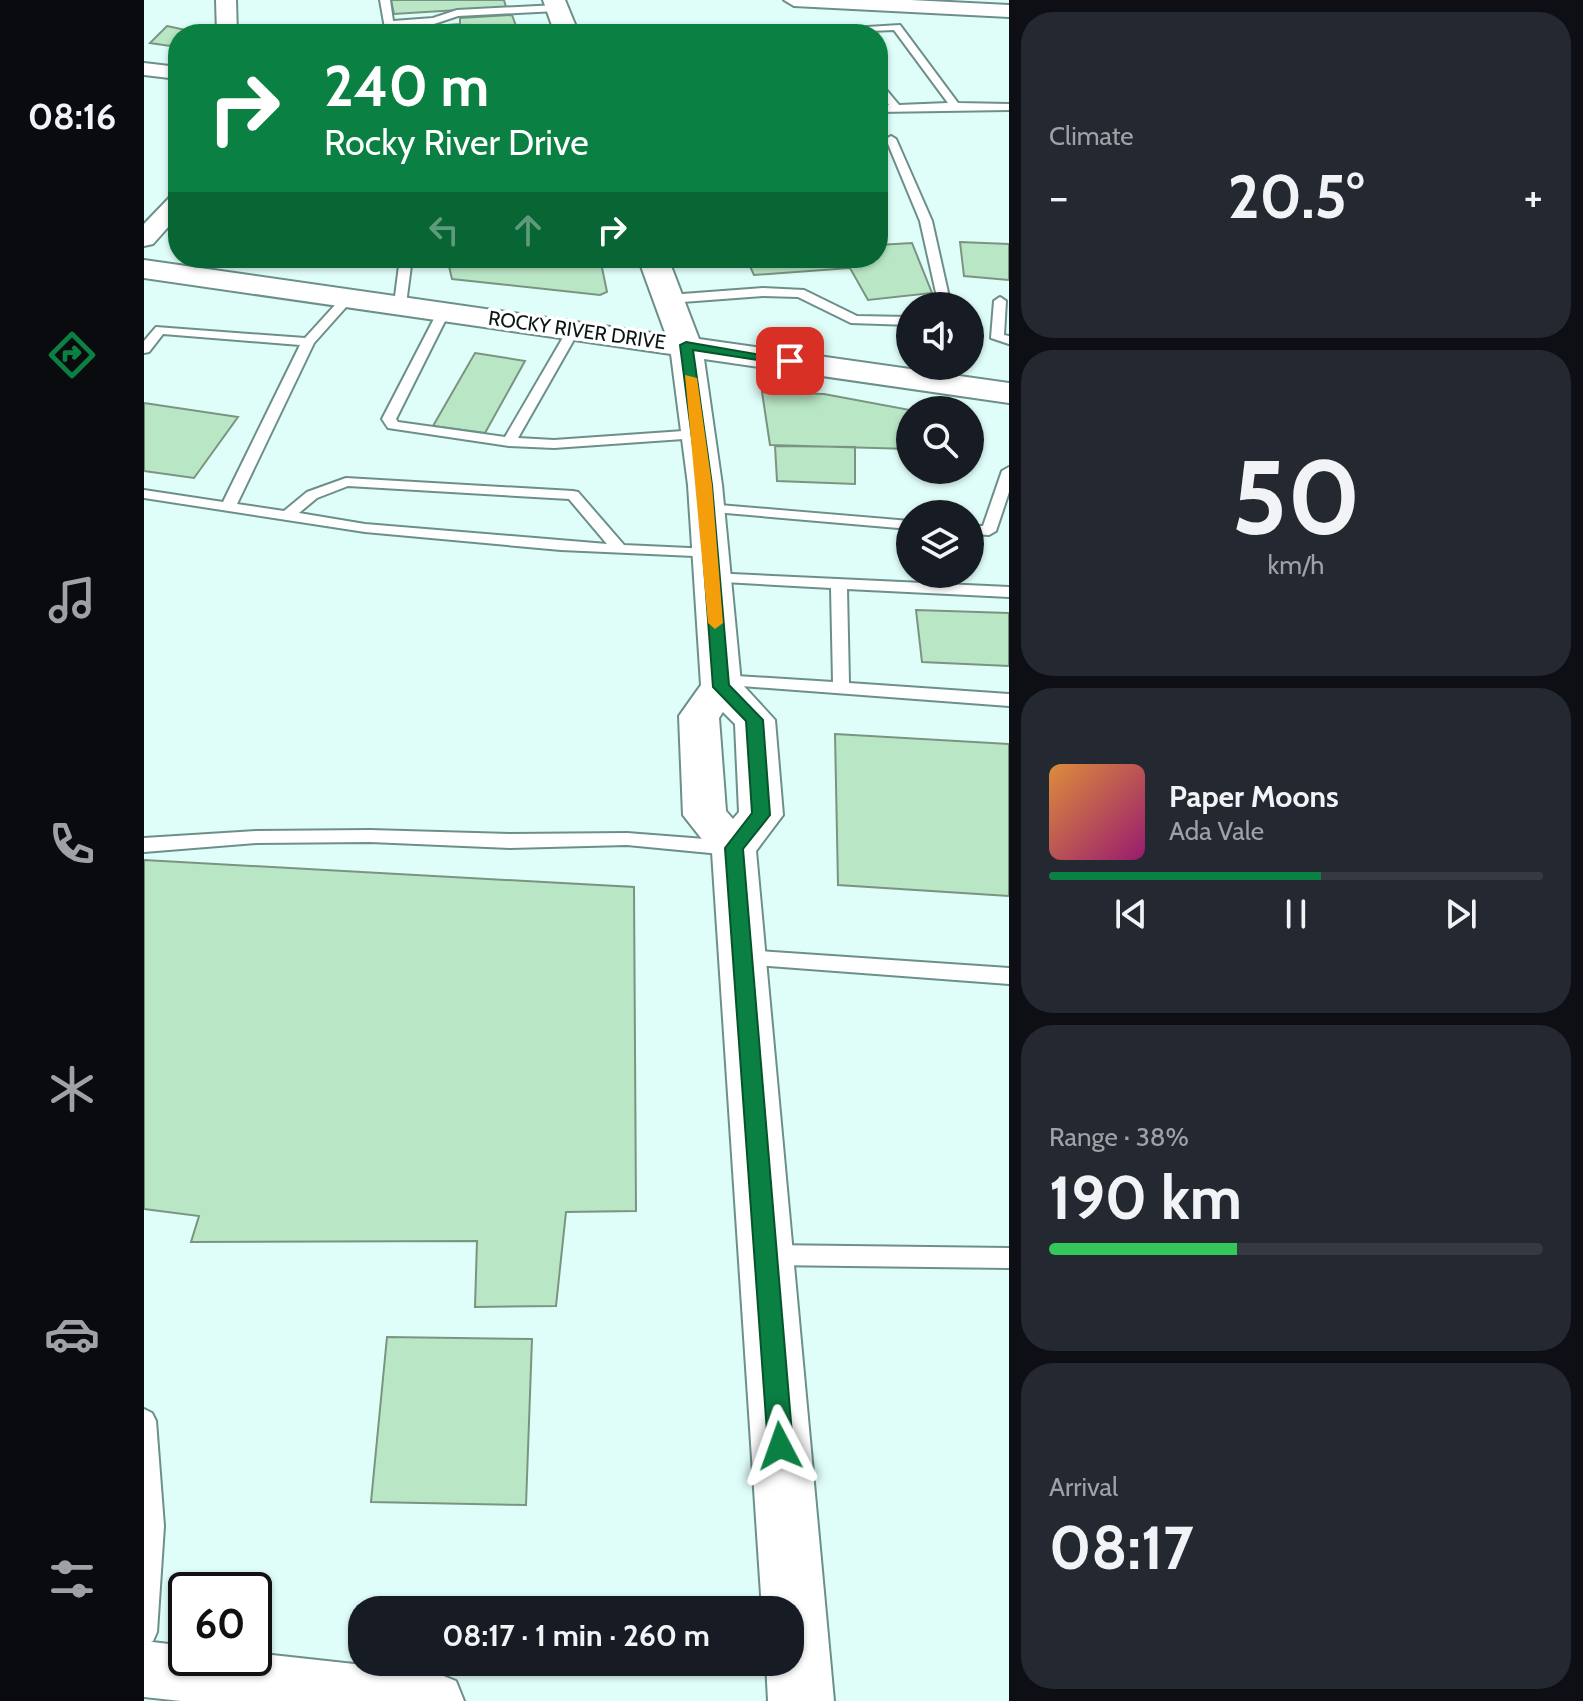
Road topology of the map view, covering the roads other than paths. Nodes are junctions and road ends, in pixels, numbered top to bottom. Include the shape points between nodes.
1 (226, 0) edge
2 (385, 0) edge
3 (794, 0) edge
4 (810, 0) edge
5 (556, 4) edge
6 (888, 5) junction
7 (1009, 11) edge
8 (227, 24) edge
9 (389, 24) edge
10 (418, 24) edge
11 (563, 24) edge
12 (897, 27) junction
13 (888, 28) edge
14 (144, 69) edge
15 (168, 72) edge
16 (888, 97) edge
17 (955, 106) junction
18 (1009, 107) edge
19 (888, 108) edge
20 (896, 108) junction
21 (891, 139) dead end
22 (405, 268) edge
23 (657, 268) edge
24 (144, 269) edge
25 (942, 292) edge
26 (349, 297) junction
27 (669, 299) junction
28 (1000, 301) dead end
29 (400, 304) junction
30 (444, 311) junction
31 (896, 321) edge
32 (574, 329) junction
33 (1009, 340) edge
34 (308, 342) junction
35 (686, 345) junction
36 (144, 349) edge
37 (896, 370) edge
38 (958, 380) edge
39 (1009, 393) edge
40 (698, 434) junction
41 (509, 442) junction
42 (1009, 471) edge
43 (144, 494) edge
44 (228, 507) junction
45 (707, 508) junction
46 (287, 516) junction
47 (896, 524) edge
48 (984, 531) edge
49 (620, 550) junction
50 (711, 566) junction
51 (839, 584) junction
52 (1009, 592) edge
53 (721, 683) junction
54 (841, 689) junction
55 (1009, 700) edge
56 (144, 845) edge
57 (734, 848) junction
58 (743, 957) junction
59 (1009, 976) edge
60 (765, 1255) junction
61 (1009, 1258) edge
62 (144, 1421) edge
63 (144, 1632) edge
64 (144, 1669) edge
65 (436, 1701) edge
66 (801, 1701) edge

1 - 8 street
2 - 9 lane
3 - 4 street
4 - 6 street
5 - 10 lane via 457,13
5 - 11 main road
6 - 7 street
6 - 12 lane
12 - 13 lane
12 - 17 lane
14 - 15 street
16 - 20 lane
17 - 18 lane
17 - 20 lane
19 - 20 lane
21 - 25 lane via 926,221
22 - 29 lane
23 - 27 main road
24 - 26 main road, ROCKY RIVER DRIVE
26 - 29 main road, ROCKY RIVER DRIVE
26 - 34 lane
27 - 31 lane via 800,293 855,320
27 - 35 main road
28 - 33 lane via 997,338
29 - 30 main road, ROCKY RIVER DRIVE
30 - 32 main road, ROCKY RIVER DRIVE
30 - 41 lane via 389,419 393,425
32 - 35 main road, ROCKY RIVER DRIVE
32 - 41 lane
34 - 36 lane via 160,330
34 - 44 lane
35 - 37 main road, ROCKY RIVER DRIVE
35 - 40 main road
38 - 39 main road, ROCKY RIVER DRIVE
40 - 41 lane
40 - 45 main road
42 - 48 lane via 989,531
43 - 44 lane
44 - 46 lane
45 - 47 lane
45 - 50 main road
46 - 49 lane
46 - 49 lane via 312,495 346,482 573,495
49 - 50 lane
50 - 51 lane
50 - 53 main road
51 - 52 lane
51 - 54 lane
53 - 54 lane
53 - 57 main road via 699,716 704,803 705,815
53 - 57 main road via 755,720 761,815
54 - 55 lane
56 - 57 lane via 370,836 627,839
57 - 58 main road
58 - 59 lane
58 - 60 main road
60 - 61 lane
60 - 66 main road
62 - 63 lane via 154,1504
64 - 65 street

